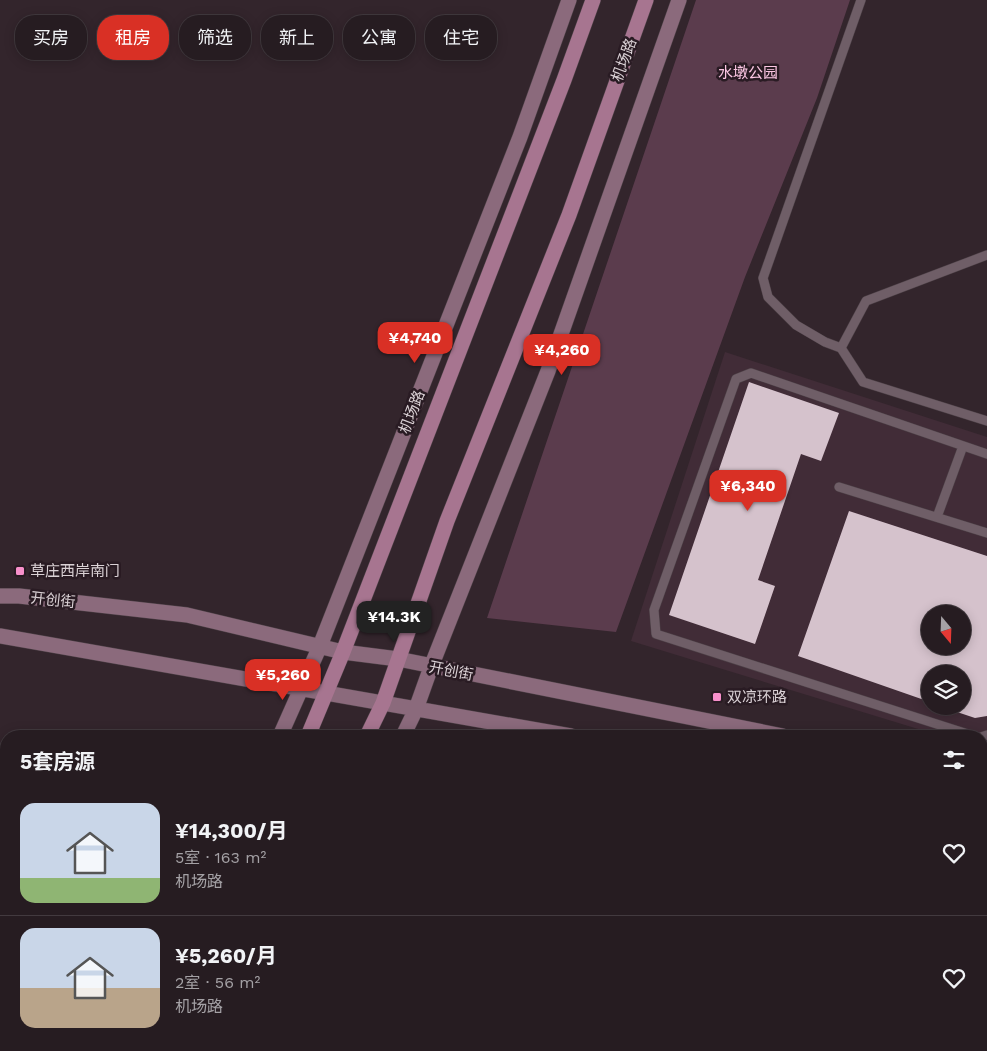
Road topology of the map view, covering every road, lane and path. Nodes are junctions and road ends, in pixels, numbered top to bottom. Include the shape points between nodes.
1 (569, 0) edge
2 (593, 0) edge
3 (646, 0) edge
4 (679, 0) edge
5 (861, 0) edge
6 (987, 255) edge
7 (841, 348) junction
8 (987, 421) edge
9 (963, 446) junction
10 (987, 454) edge
11 (839, 487) dead end
12 (937, 517) junction
13 (987, 533) edge
14 (0, 596) edge
15 (0, 636) edge
16 (320, 646) junction
17 (343, 652) junction
18 (398, 659) junction
19 (431, 667) junction
20 (302, 689) junction
21 (326, 693) junction
22 (383, 703) junction
23 (416, 709) junction
24 (283, 730) edge
25 (311, 730) edge
26 (370, 730) edge
27 (406, 730) edge
28 (536, 730) edge
29 (752, 730) edge
30 (955, 730) edge

1 - 16 main road, 机场路 via 520,137
2 - 17 main road, 机场路
3 - 18 main road, 机场路 via 569,215 447,521
4 - 19 main road via 548,371
5 - 7 lane via 763,278 768,297 796,325
6 - 7 lane via 866,300
7 - 8 lane via 863,382
9 - 10 lane
9 - 12 lane
9 - 30 lane via 751,373 736,379 654,610 656,634
11 - 12 lane
12 - 13 lane
14 - 16 main road, 开创街 via 187,615
15 - 20 main road
16 - 17 main road, 开创街
16 - 20 main road, 机场路
17 - 18 main road, 开创街
17 - 21 main road, 机场路
18 - 19 main road, 开创街
18 - 22 main road, 机场路
19 - 23 main road
19 - 29 main road, 开创街
20 - 21 main road
20 - 24 main road, 机场路
21 - 22 main road
21 - 25 main road, 机场路
22 - 23 main road
22 - 26 main road, 机场路
23 - 27 main road
23 - 28 main road

